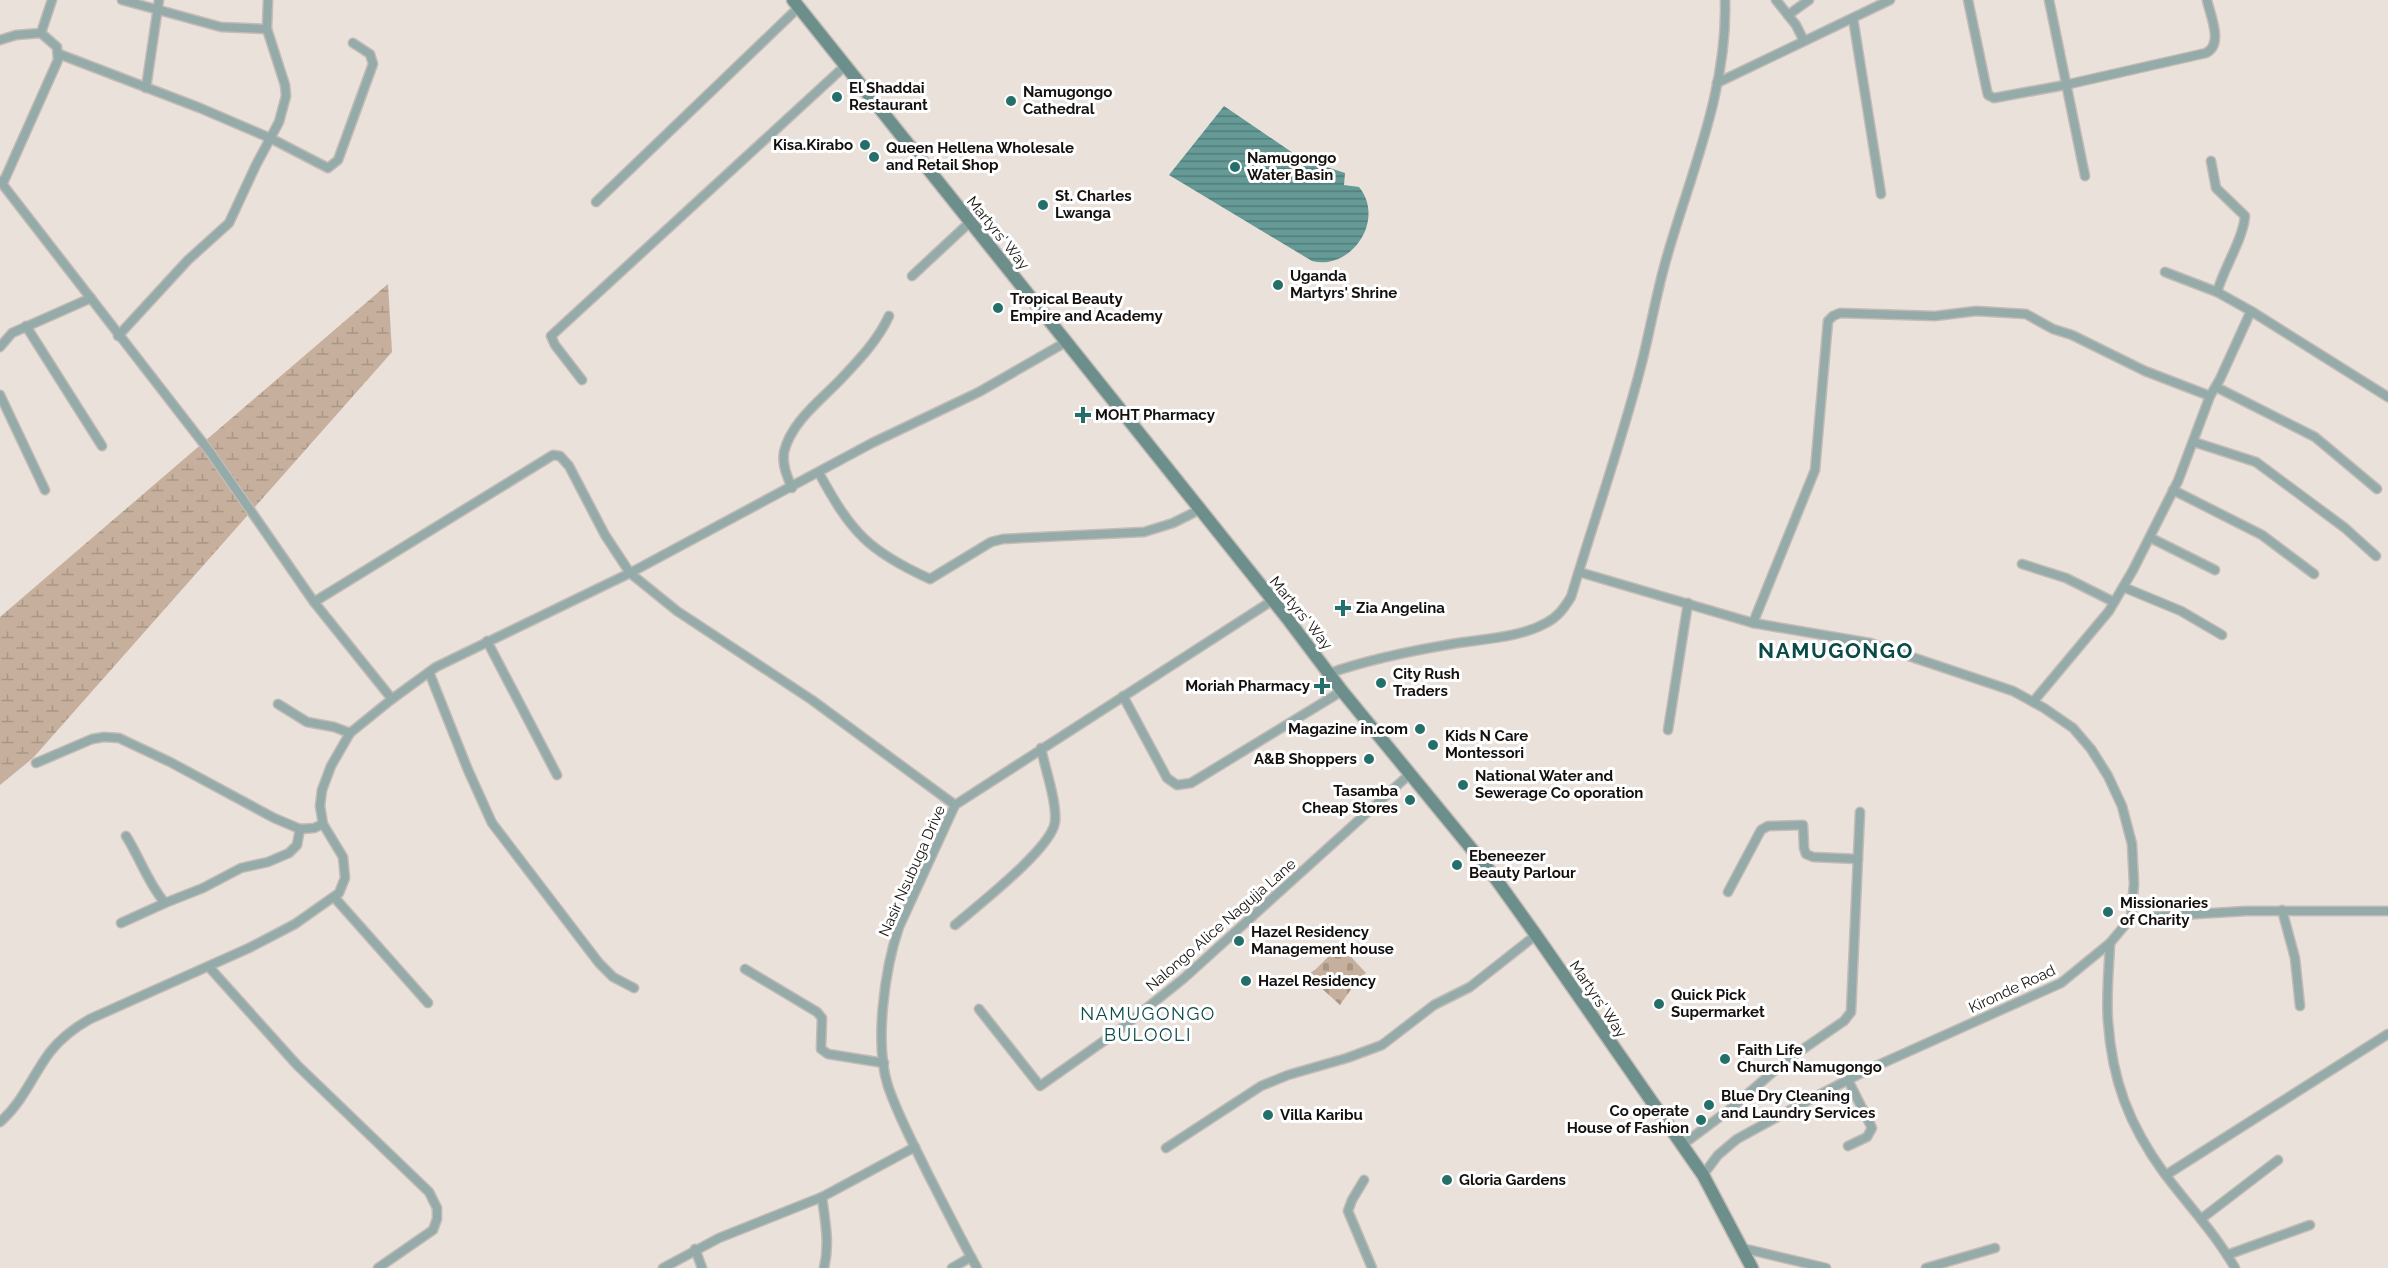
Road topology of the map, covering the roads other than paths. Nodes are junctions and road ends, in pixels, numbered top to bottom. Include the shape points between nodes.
1 (52, 0) edge
2 (122, 0) edge
3 (159, 0) edge
4 (268, 0) edge
5 (1725, 0) edge
6 (1776, 0) edge
7 (1809, 0) edge
8 (1890, 0) edge
9 (1968, 0) edge
10 (2049, 0) edge
11 (2207, 0) edge
12 (796, 4) edge
13 (158, 10) junction
14 (1788, 15) junction
15 (1852, 18) junction
16 (267, 29) junction
17 (41, 33) junction
18 (0, 40) edge
19 (1804, 41) junction
20 (352, 44) dead end
21 (59, 54) junction
22 (846, 65) junction
23 (1717, 82) junction
24 (2065, 85) junction
25 (146, 88) junction
26 (270, 138) junction
27 (2211, 161) dead end
28 (2085, 176) dead end
29 (1, 182) edge
30 (1881, 194) dead end
31 (596, 202) dead end
32 (970, 222) junction
33 (2165, 272) dead end
34 (912, 276) dead end
35 (2217, 292) junction
36 (91, 298) junction
37 (2251, 311) junction
38 (889, 316) dead end
39 (26, 326) junction
40 (118, 336) junction
41 (1066, 342) junction
42 (0, 347) edge
43 (582, 380) dead end
44 (2216, 387) junction
45 (0, 395) edge
46 (2210, 396) junction
47 (2388, 397) edge
48 (2194, 442) junction
49 (102, 446) dead end
50 (819, 473) junction
51 (792, 488) junction
52 (2378, 489) dead end
53 (45, 490) dead end
54 (2174, 490) junction
55 (1199, 510) junction
56 (2151, 538) junction
57 (2376, 556) dead end
58 (2022, 564) dead end
59 (2216, 570) dead end
60 (1579, 572) junction
61 (630, 573) junction
62 (2314, 574) dead end
63 (2123, 586) junction
64 (1273, 600) junction
65 (314, 602) junction
66 (2114, 602) junction
67 (1688, 603) junction
68 (1753, 623) junction
69 (2222, 635) dead end
70 (487, 641) junction
71 (429, 672) junction
72 (1330, 673) junction
73 (1342, 690) junction
74 (1123, 696) junction
75 (392, 699) junction
76 (2033, 702) junction
77 (278, 704) dead end
78 (1668, 730) dead end
79 (351, 733) junction
80 (1041, 748) junction
81 (36, 764) dead end
82 (1411, 773) junction
83 (557, 775) dead end
84 (955, 805) junction
85 (1860, 812) dead end
86 (323, 824) junction
87 (300, 829) junction
88 (126, 836) dead end
89 (1858, 859) junction
90 (1728, 892) dead end
91 (334, 897) junction
92 (165, 903) junction
93 (2282, 910) junction
94 (2388, 911) edge
95 (2131, 918) junction
96 (120, 923) dead end
97 (955, 925) dead end
98 (1536, 935) junction
99 (2110, 943) junction
100 (209, 968) junction
101 (745, 969) dead end
102 (634, 988) dead end
103 (428, 1003) dead end
104 (2300, 1006) dead end
105 (979, 1009) dead end
106 (2388, 1034) edge
107 (884, 1063) junction
108 (1848, 1080) junction
109 (0, 1122) edge
110 (1682, 1145) junction
111 (1848, 1146) dead end
112 (915, 1147) junction
113 (1166, 1148) dead end
114 (2278, 1160) dead end
115 (1703, 1175) junction
116 (2166, 1175) junction
117 (1364, 1180) dead end
118 (822, 1197) junction
119 (2201, 1219) junction
120 (2310, 1225) dead end
121 (1742, 1248) junction
122 (1995, 1248) dead end
123 (695, 1249) junction
124 (2227, 1255) junction
125 (970, 1257) junction
126 (378, 1268) edge
127 (663, 1268) edge
128 (702, 1268) edge
129 (824, 1268) edge
130 (952, 1268) edge
131 (977, 1268) edge
132 (1372, 1268) edge
133 (1752, 1268) edge
134 (1826, 1268) edge
135 (1926, 1268) edge
136 (2235, 1268) edge

1 - 17 street
2 - 13 street
3 - 13 street
4 - 16 street
5 - 23 street
6 - 14 street
7 - 14 street
8 - 15 street
9 - 24 street via 1990,98
10 - 24 street
11 - 24 street via 2216,43 2211,51
12 - 22 main road, Martyrs' Way
12 - 31 street
13 - 16 street via 220,27
13 - 25 street
14 - 19 street
15 - 19 street
15 - 30 street
16 - 26 street via 286,96
17 - 18 street via 16,34
17 - 21 street via 57,47
19 - 23 street
20 - 26 street via 370,54 373,64 335,165 321,166
21 - 25 street
21 - 29 street
22 - 32 main road, Martyrs' Way
22 - 43 street via 551,336
23 - 60 street via 1640,368
24 - 28 street
25 - 26 street
26 - 40 street via 229,223 188,260
27 - 35 street via 2216,188 2245,216 2244,228
29 - 36 street
32 - 34 street
32 - 41 main road, Martyrs' Way
33 - 35 street
35 - 37 street
36 - 39 street
36 - 40 street
37 - 44 street
37 - 47 street
38 - 51 street via 880,334 815,403 792,434 783,464
39 - 42 street via 12,333
39 - 49 street
40 - 65 street via 210,452
41 - 50 street via 979,392
41 - 55 main road, Martyrs' Way
44 - 46 street
44 - 52 street via 2314,437
45 - 53 street
46 - 48 street
46 - 68 street via 2145,371 2026,314 1976,311 1935,316 1833,316 1828,321 1815,470
48 - 54 street
48 - 57 street via 2256,462
50 - 51 street
50 - 55 street via 860,536 897,564 930,579 1003,538 1144,532
51 - 61 street
54 - 56 street
54 - 62 street via 2262,535
55 - 64 main road, Martyrs' Way
56 - 59 street
56 - 63 street
58 - 66 street via 2074,582
60 - 67 street
60 - 72 street via 1564,609 1537,628 1402,652
61 - 65 street via 569,466 557,455
61 - 70 street
61 - 84 street via 677,611 812,700
63 - 66 street
63 - 69 street via 2181,610
64 - 72 main road, Martyrs' Way
64 - 74 street, Nasir Nsubuga Drive
65 - 75 street
66 - 76 street
67 - 68 street
67 - 78 street
68 - 76 street via 1870,643 1973,676
70 - 71 street
70 - 83 street
71 - 75 street
71 - 102 street via 492,823 599,963
72 - 73 main road, Martyrs' Way
73 - 74 street via 1219,767 1181,785 1167,778
73 - 82 main road, Martyrs' Way
74 - 80 street, Nasir Nsubuga Drive
75 - 79 street
76 - 95 street via 2073,728 2091,749 2122,806 2132,844
77 - 79 street via 307,722
79 - 86 street via 322,790
80 - 84 street, Nasir Nsubuga Drive
80 - 97 street via 1054,827 1010,877
81 - 87 street via 92,740 118,738
82 - 98 main road, Martyrs' Way
82 - 105 street, Nalongo Alice Nagujja Lane via 1183,979 1118,1032 1040,1086
84 - 107 street, Nasir Nsubuga Drive via 893,944 883,1005
85 - 89 street
86 - 87 street
86 - 91 street via 343,857 345,869 344,884
87 - 92 street via 297,845 289,854 241,868
88 - 92 street
89 - 90 street via 1813,857 1805,851 1803,825 1768,826 1761,830
89 - 110 street via 1853,1007 1849,1017 1786,1060
91 - 100 street via 295,924
91 - 103 street
92 - 96 street
93 - 94 street
93 - 95 street
93 - 104 street via 2295,958
95 - 99 street, Kironde Road
98 - 110 main road, Martyrs' Way
98 - 113 street via 1470,987 1434,1005 1382,1045 1261,1086
99 - 108 street, Kironde Road via 2061,983
99 - 116 street via 2108,1020 2114,1068 2126,1109
100 - 109 street via 72,1030 49,1053 21,1099
100 - 126 street via 297,1065 429,1192 437,1208 433,1230
101 - 107 street via 817,1012 822,1018 821,1049 828,1054
106 - 116 street
107 - 112 street, Nasir Nsubuga Drive via 887,1085
108 - 111 street via 1872,1128 1867,1137
108 - 115 street, Kironde Road via 1737,1139
110 - 115 main road, Martyrs' Way
112 - 118 street
112 - 125 street, Nasir Nsubuga Drive
114 - 119 street
115 - 121 main road, Martyrs' Way
116 - 119 street
117 - 132 street via 1348,1211
118 - 123 street
118 - 129 street via 827,1236
119 - 124 street
120 - 124 street
121 - 133 main road, Martyrs' Way
121 - 134 street
122 - 135 street
123 - 127 street
123 - 128 street
124 - 136 street
125 - 130 street
125 - 131 street, Nasir Nsubuga Drive

